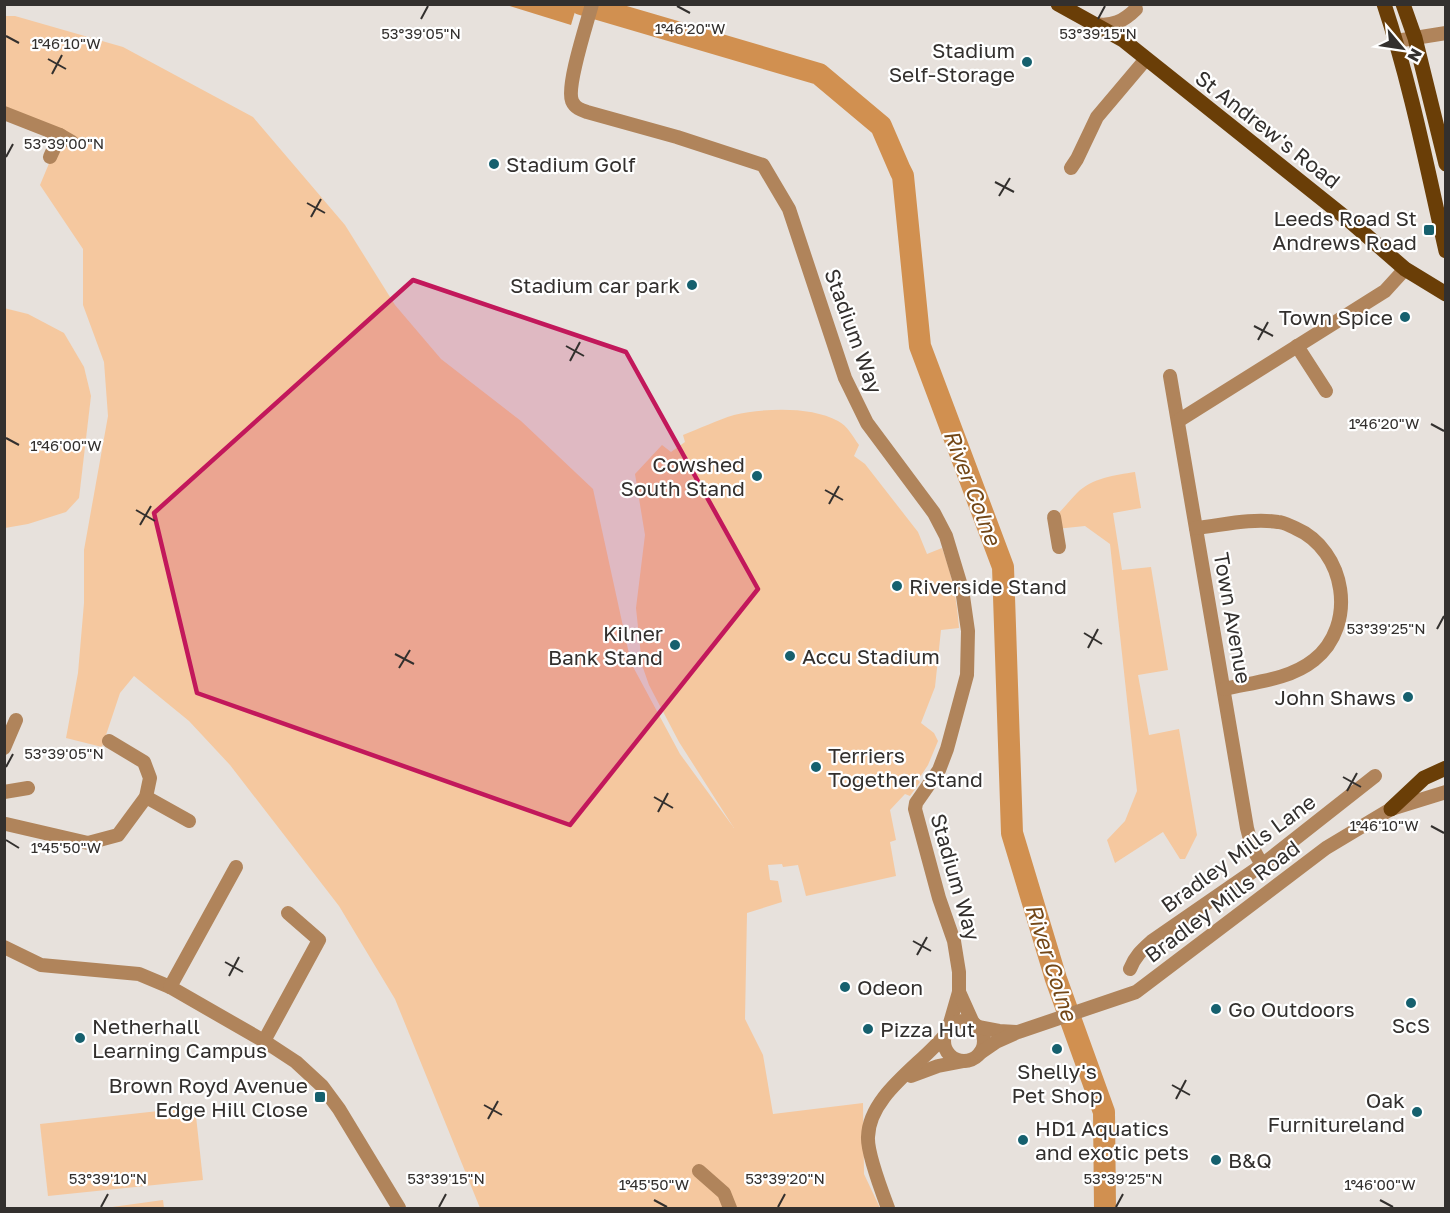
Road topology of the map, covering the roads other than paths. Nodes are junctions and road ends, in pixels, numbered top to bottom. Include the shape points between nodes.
1 (592, 4) edge
2 (1058, 4) edge
3 (1384, 4) edge
4 (1403, 4) edge
5 (1139, 7) edge
6 (1093, 24) junction
7 (1446, 33) edge
8 (1415, 38) junction
9 (1122, 40) junction
10 (1396, 41) junction
11 (1146, 59) junction
12 (4, 113) edge
13 (50, 157) dead end
14 (1446, 164) edge
15 (1071, 168) dead end
16 (1446, 251) edge
17 (1405, 269) junction
18 (1446, 294) edge
19 (1297, 346) junction
20 (1170, 376) dead end
21 (1326, 391) dead end
22 (1178, 421) junction
23 (1054, 517) dead end
24 (1196, 528) junction
25 (1059, 547) dead end
26 (1224, 688) junction
27 (16, 720) dead end
28 (109, 741) dead end
29 (4, 748) edge
30 (1446, 768) edge
31 (1375, 776) dead end
32 (28, 788) dead end
33 (4, 792) edge
34 (1446, 792) edge
35 (146, 797) junction
36 (1391, 809) junction
37 (5, 820) edge
38 (189, 821) dead end
39 (1262, 865) junction
40 (236, 867) dead end
41 (288, 913) dead end
42 (4, 947) edge
43 (1130, 969) dead end
44 (170, 987) junction
45 (959, 992) junction
46 (976, 1025) junction
47 (947, 1032) junction
48 (1018, 1032) junction
49 (264, 1041) junction
50 (980, 1053) junction
51 (964, 1061) junction
52 (900, 1080) junction
53 (699, 1171) dead end
54 (724, 1193) junction
55 (713, 1203) dead end
56 (399, 1209) edge
57 (730, 1209) edge
58 (888, 1209) edge

1 - 45 street, Stadium Way via 571,84 571,99 576,108 763,165 789,210 854,397 867,423 934,513 946,536 962,589 968,631 967,675 939,770 915,809 954,941
2 - 6 main road, St Andrew's Road
3 - 10 main road
4 - 8 main road
5 - 6 street via 1110,26
5 - 9 street
6 - 9 main road, St Andrew's Road
7 - 8 street
8 - 10 street
8 - 14 main road
9 - 11 main road, St Andrew's Road
10 - 16 main road
11 - 15 street via 1097,117
11 - 17 main road, St Andrew's Road
12 - 13 street via 66,138
17 - 18 main road, St Andrew's Road
17 - 19 street via 1385,291
19 - 21 street
19 - 22 street
20 - 22 street, Town Avenue
22 - 24 street, Town Avenue
23 - 25 street
24 - 26 street, Town Avenue
24 - 26 street via 1279,522 1309,534 1328,554 1339,578 1342,607 1334,639 1315,660 1289,675
26 - 39 street, Town Avenue via 1247,828
27 - 29 street
28 - 35 street via 144,762 150,778
30 - 36 main road via 1424,778
31 - 39 street, Bradley Mills Lane
32 - 33 street
34 - 36 street, Bradley Mills Road
35 - 37 street via 118,835 88,843
35 - 38 street
36 - 48 street, Bradley Mills Road via 1326,848 1137,992
39 - 43 street, Bradley Mills Lane via 1152,941 1140,951
40 - 44 street
41 - 49 street via 319,939
42 - 44 street via 41,964 139,974
44 - 49 street
45 - 46 street, Stadium Way
45 - 47 street, Stadium Way
46 - 47 street, Bradley Mills Road via 957,1023
46 - 48 street, Bradley Mills Road
46 - 50 street via 984,1037
47 - 51 street via 949,1053
47 - 52 street, Bradley Mills Road
48 - 50 street, Bradley Mills Road
49 - 56 street via 303,1067 322,1086
50 - 51 street, Bradley Mills Road
51 - 52 street, Bradley Mills Road
52 - 58 street, Bradley Mills Road via 874,1113 868,1137
53 - 54 street
54 - 55 street
54 - 57 street

